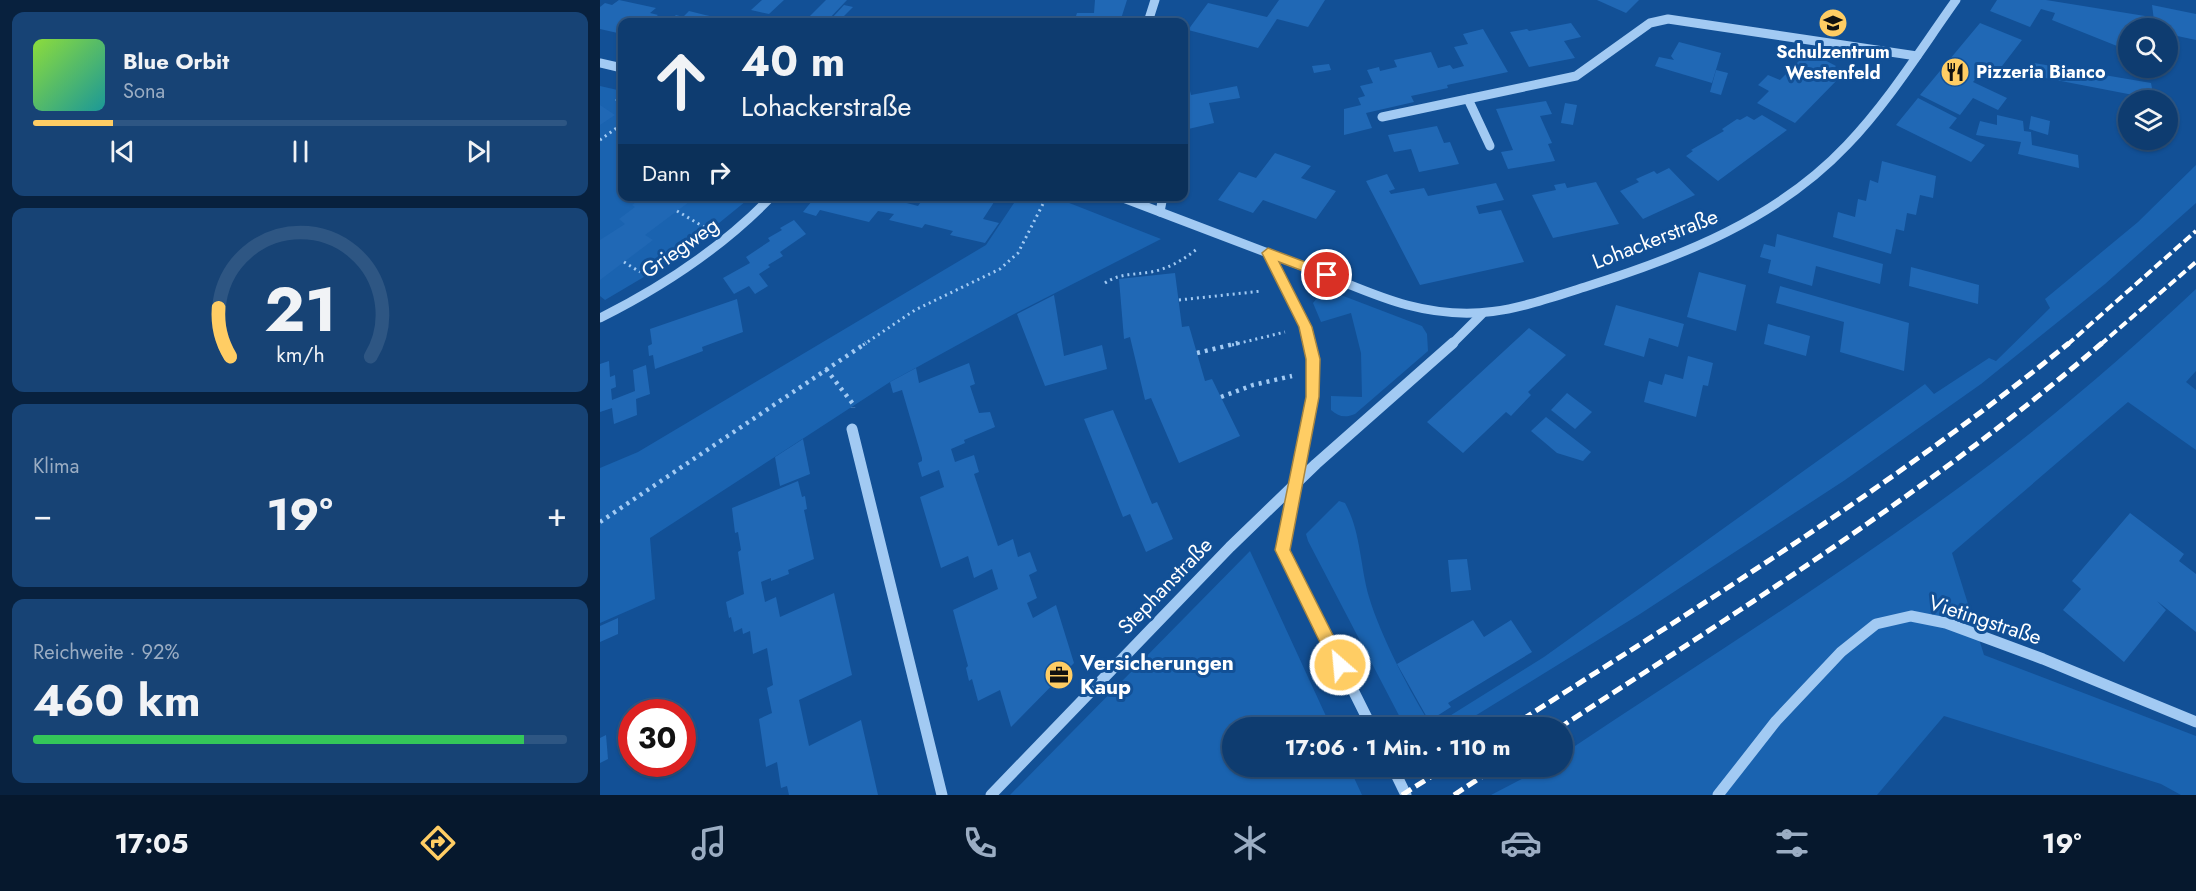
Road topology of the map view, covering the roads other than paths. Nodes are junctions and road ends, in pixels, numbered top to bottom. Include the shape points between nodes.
1 (1155, 0) edge
2 (1956, 0) edge
3 (1149, 18) edge
4 (1917, 56) junction
5 (600, 63) edge
6 (618, 67) edge
7 (1468, 99) junction
8 (1382, 117) dead end
9 (1490, 146) dead end
10 (768, 201) edge
11 (1131, 201) edge
12 (1162, 201) edge
13 (1160, 212) junction
14 (1268, 253) junction
15 (1482, 314) junction
16 (600, 318) edge
17 (852, 429) road end
18 (1295, 484) junction
19 (1366, 717) edge
20 (2196, 722) edge
21 (1398, 777) edge
22 (942, 795) edge
23 (990, 795) edge
24 (1407, 795) edge
25 (1718, 795) edge

1 - 3 street
2 - 4 street, Lohackerstraße
4 - 7 street via 1668,19 1650,23 1576,76
4 - 15 street, Lohackerstraße via 1873,119 1827,165 1775,207 1701,247 1652,266 1526,305
5 - 6 street
7 - 8 street
7 - 9 street
10 - 16 street, Griegweg via 725,240 661,285
11 - 13 street, Lohackerstraße
12 - 13 street
13 - 14 street, Lohackerstraße
14 - 15 street, Lohackerstraße via 1406,305
14 - 18 street via 1306,327 1313,359 1312,397
15 - 18 street
17 - 22 street
18 - 19 street via 1283,550
18 - 23 street, Stephanstraße
20 - 25 street, Vietingstraße via 1946,623 1911,616 1875,624 1841,652 1776,721
21 - 24 street

